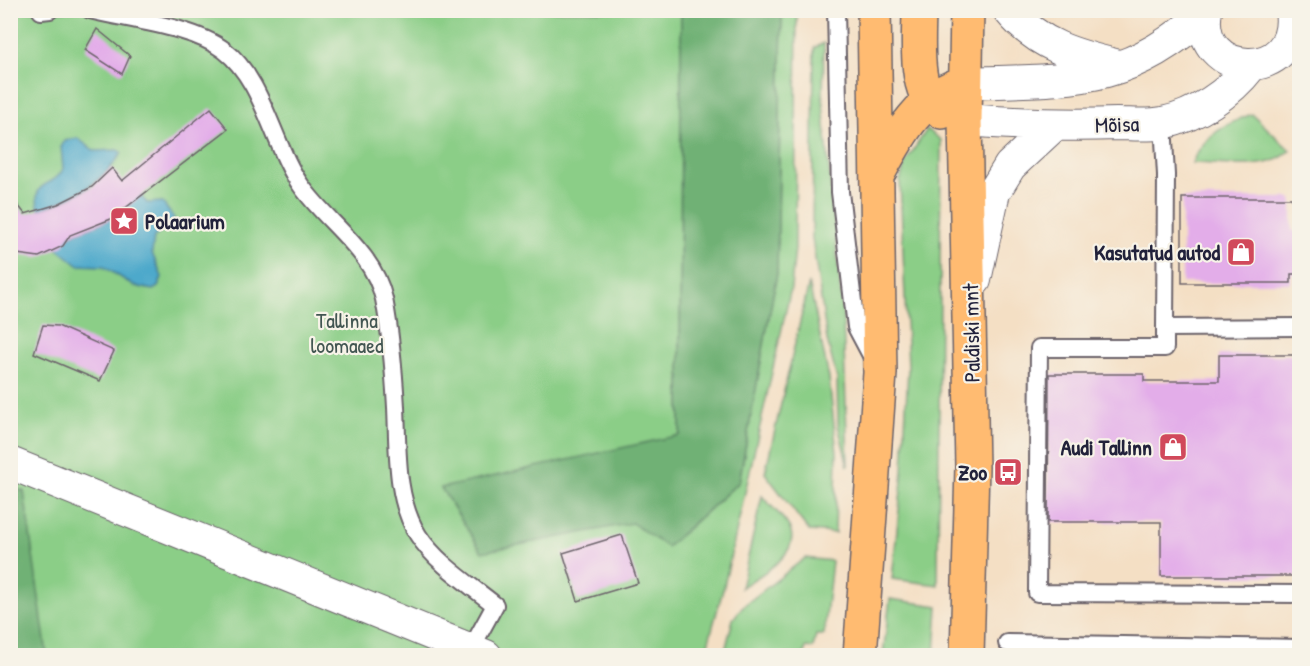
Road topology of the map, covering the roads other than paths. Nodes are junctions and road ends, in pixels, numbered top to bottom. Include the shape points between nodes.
1 (50, 10) edge
2 (90, 10) edge
3 (836, 10) edge
4 (874, 10) edge
5 (919, 10) edge
6 (967, 10) edge
7 (1009, 10) edge
8 (1291, 10) edge
9 (41, 11) edge
10 (1205, 12) edge
11 (1290, 49) edge
12 (1120, 66) junction
13 (1250, 67) junction
14 (965, 83) junction
15 (928, 100) junction
16 (965, 120) junction
17 (1162, 123) junction
18 (1053, 126) junction
19 (876, 177) junction
20 (971, 300) junction
21 (1299, 327) edge
22 (1165, 328) junction
23 (880, 373) junction
24 (10, 463) edge
25 (1299, 594) edge
26 (1007, 643) dead end
27 (1299, 648) edge
28 (478, 652) edge
29 (860, 656) edge
30 (967, 656) edge

1 - 9 lane
2 - 28 lane via 186,33 223,49 235,60 257,95 302,188 370,264 387,319 406,511 431,552 495,605
3 - 23 lane via 840,192 856,327
4 - 19 main road
5 - 15 main road via 920,58
6 - 14 main road, Paldiski mnt
7 - 12 street via 1040,40 1074,56
8 - 11 street
10 - 12 street via 1155,52
10 - 13 street via 1205,29 1211,44 1222,55
11 - 13 street, Mõisa
12 - 14 street via 1085,78
13 - 17 street, Mõisa via 1222,95
14 - 15 main road
14 - 16 main road, Paldiski mnt
15 - 16 main road via 936,109
15 - 19 main road via 896,142
16 - 18 street, Mõisa
16 - 20 main road, Paldiski mnt
17 - 18 street, Mõisa
17 - 22 lane via 1166,175
18 - 20 street via 1010,166 994,192
19 - 23 main road
20 - 30 main road, Paldiski mnt
21 - 22 lane
22 - 25 lane via 1165,348 1039,348 1037,593
23 - 29 main road
24 - 28 street
26 - 27 lane

